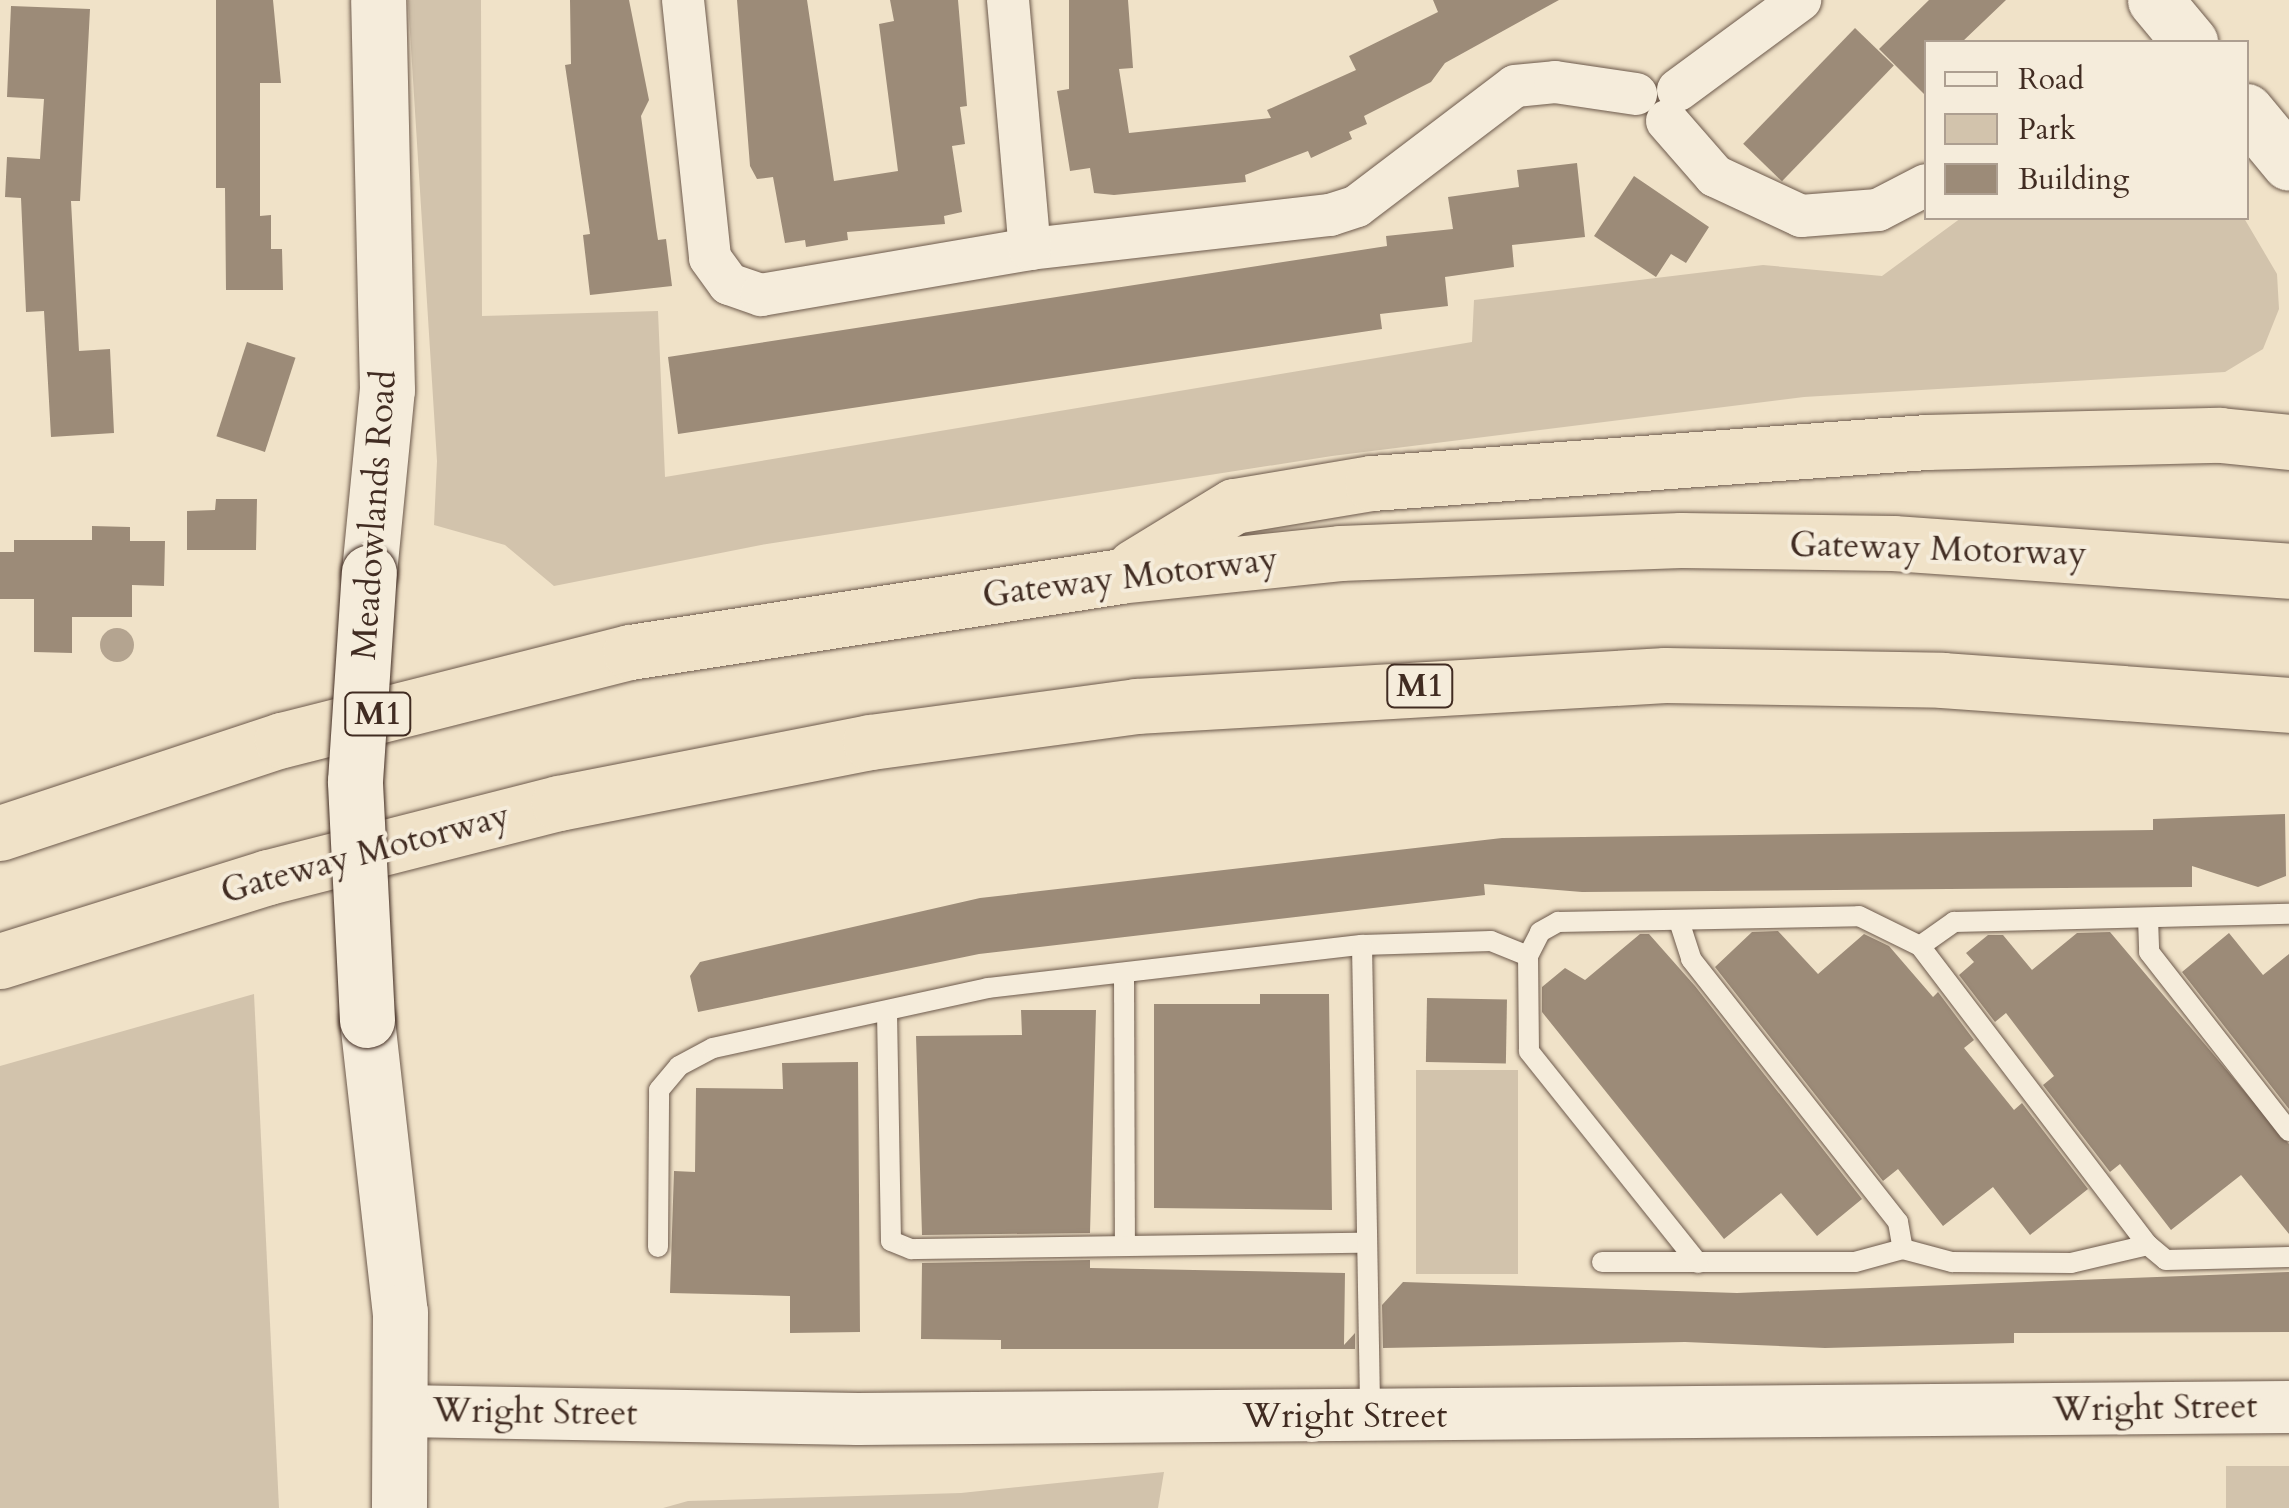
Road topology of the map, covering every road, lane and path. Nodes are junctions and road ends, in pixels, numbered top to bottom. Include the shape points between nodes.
1 (378, 0) edge
2 (683, 0) edge
3 (1008, 0) edge
4 (1800, 0) edge
5 (2155, 0) edge
6 (2188, 40) edge
7 (1660, 102) junction
8 (2249, 115) edge
9 (2289, 163) edge
10 (1924, 187) edge
11 (1030, 249) junction
12 (2289, 398) edge
13 (2220, 435) junction
14 (2289, 442) edge
15 (2289, 571) edge
16 (1119, 576) junction
17 (2289, 705) edge
18 (0, 833) edge
19 (2289, 914) edge
20 (2148, 918) junction
21 (1679, 921) junction
22 (1362, 945) junction
23 (1920, 946) junction
24 (1528, 956) junction
25 (0, 960) edge
26 (1124, 975) junction
27 (886, 1012) junction
28 (2289, 1132) edge
29 (1366, 1242) junction
30 (2148, 1245) junction
31 (1125, 1246) junction
32 (658, 1247) dead end
33 (1903, 1249) junction
34 (2289, 1257) edge
35 (1602, 1262) dead end
36 (1698, 1263) junction
37 (2289, 1407) edge
38 (402, 1411) junction
39 (1370, 1416) junction
40 (399, 1508) edge

1 - 38 main road, Meadowlands Road, bridge via 386,390 355,781 367,1020 400,1312
2 - 11 street via 710,258 729,284 761,295
3 - 11 street
4 - 7 street
5 - 6 main road
7 - 10 street via 1715,176 1801,216 1878,210
7 - 11 street via 1555,82 1515,86 1357,206 1330,215
8 - 9 main road
12 - 13 highway
13 - 14 highway
13 - 16 highway via 1785,449 1372,483 1234,506
15 - 16 highway, Gateway Motorway / M1 via 1893,543 1681,540 1340,552
16 - 18 highway, Gateway Motorway / M1 via 630,652 282,740
17 - 25 highway, Gateway Motorway / M1 via 1942,680 1666,674 1136,706 870,742 558,803 232,887
19 - 20 lane
20 - 23 lane via 1954,922
20 - 28 lane via 2149,952
21 - 23 lane via 1859,916
21 - 24 lane via 1558,922 1540,932
21 - 33 lane via 1691,959 1898,1222
22 - 24 lane via 1491,941
22 - 26 lane
22 - 29 lane
23 - 30 lane
24 - 36 lane via 1529,1051
26 - 27 lane via 988,988
26 - 31 lane
27 - 31 lane via 892,1241 911,1249
27 - 32 lane via 713,1048 680,1066 659,1090
29 - 31 lane
29 - 39 lane
30 - 33 lane via 2071,1263 1952,1262
30 - 34 lane via 2166,1260
33 - 36 lane via 1855,1262
35 - 36 lane
37 - 39 street, Wright Street
38 - 39 street, Wright Street
38 - 40 main road, Meadowlands Road

